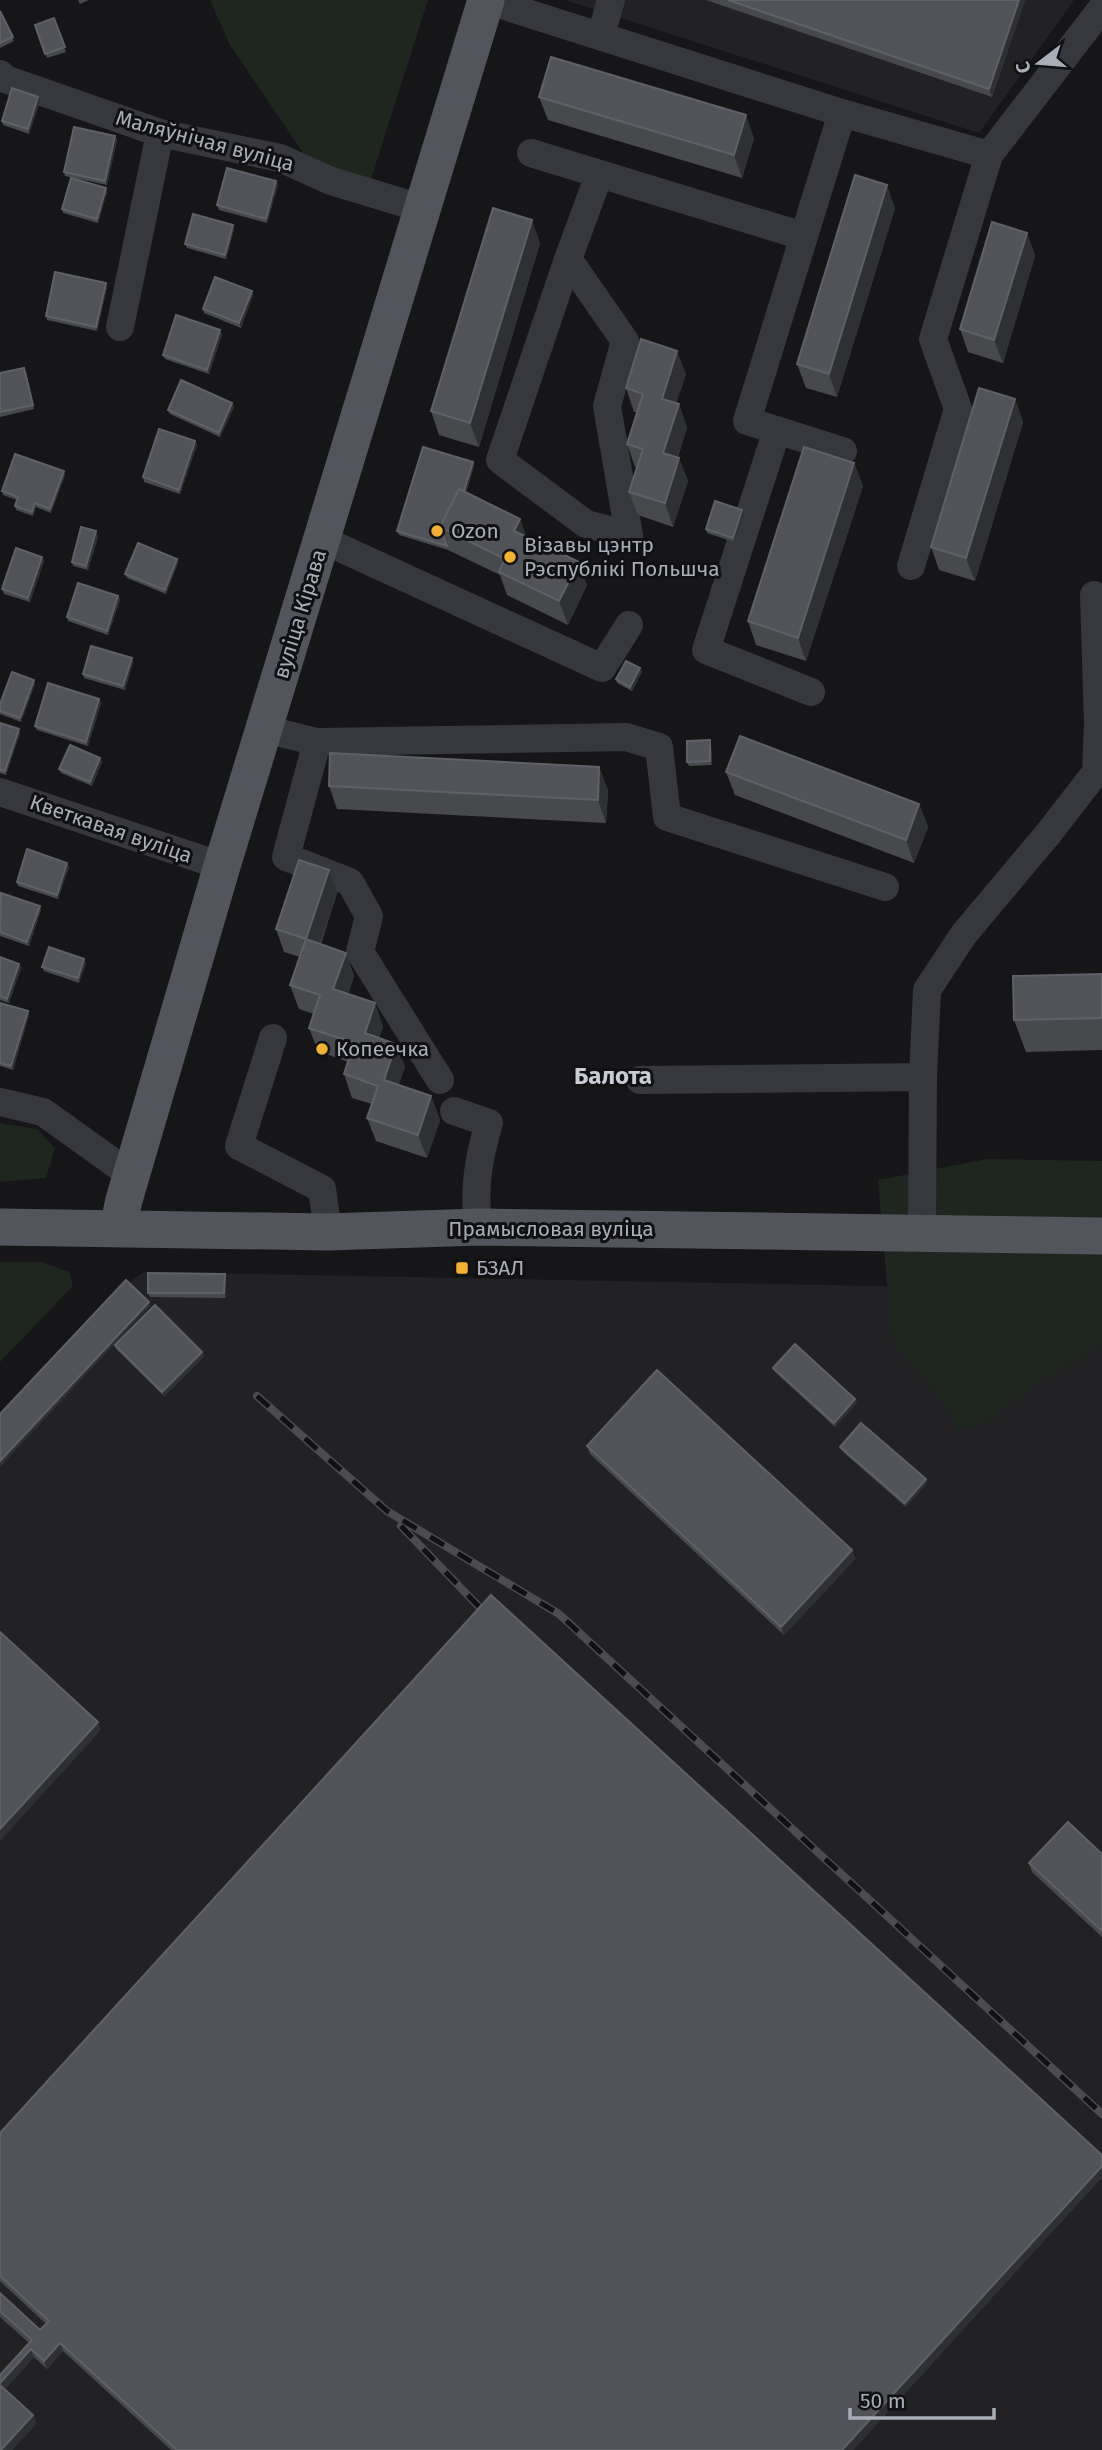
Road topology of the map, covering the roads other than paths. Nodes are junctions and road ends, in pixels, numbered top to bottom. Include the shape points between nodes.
1 (486, 0) edge
2 (611, 0) edge
3 (1102, 8) edge
4 (601, 35) junction
5 (0, 74) edge
6 (842, 114) junction
7 (160, 133) junction
8 (531, 153) dead end
9 (989, 155) junction
10 (599, 175) junction
11 (424, 209) junction
12 (803, 236) junction
13 (568, 258) junction
14 (120, 327) dead end
15 (777, 430) junction
16 (843, 451) dead end
17 (323, 540) junction
18 (911, 566) dead end
19 (1094, 595) dead end
20 (629, 625) dead end
21 (811, 692) dead end
22 (264, 729) junction
23 (317, 742) junction
24 (0, 792) edge
25 (222, 866) junction
26 (885, 887) dead end
27 (273, 1038) dead end
28 (922, 1076) junction
29 (440, 1080) dead end
30 (640, 1080) dead end
31 (0, 1102) edge
32 (454, 1111) dead end
33 (131, 1175) junction
34 (0, 1227) edge
35 (479, 1227) junction
36 (117, 1228) junction
37 (328, 1232) junction
38 (922, 1233) junction
39 (1102, 1236) edge

1 - 4 street
1 - 11 main road, вуліца Кірава
2 - 4 street
3 - 9 street
4 - 6 street
5 - 7 street, Маляўнічая вуліца
6 - 9 street
6 - 12 street
7 - 11 street, Маляўнічая вуліца via 280,158 331,181
7 - 14 street
8 - 10 street
9 - 18 street via 933,339 958,409
10 - 12 street
10 - 13 street
11 - 17 main road, вуліца Кірава
12 - 15 street via 747,421
13 - 13 street via 500,460 586,524 629,535 607,406 625,341
15 - 16 street
15 - 21 street via 706,650
17 - 20 street via 602,667
17 - 22 main road, вуліца Кірава
19 - 28 street via 1096,772 964,934 928,990
22 - 23 street
22 - 25 main road, вуліца Кірава
23 - 26 street via 626,737 659,747 667,817
23 - 29 street via 286,857 350,882 369,916 360,952
24 - 25 street, Кветкавая вуліца
25 - 33 main road, вуліца Кірава
27 - 37 street via 239,1146 322,1189
28 - 30 street
28 - 38 street
31 - 33 street via 43,1112
32 - 35 street via 489,1123 480,1154 475,1209
33 - 36 main road, вуліца Кірава
34 - 36 main road, Прамысловая вуліца
35 - 37 main road, Прамысловая вуліца
35 - 38 main road, Прамысловая вуліца
36 - 37 main road, Прамысловая вуліца
38 - 39 main road, Прамысловая вуліца

